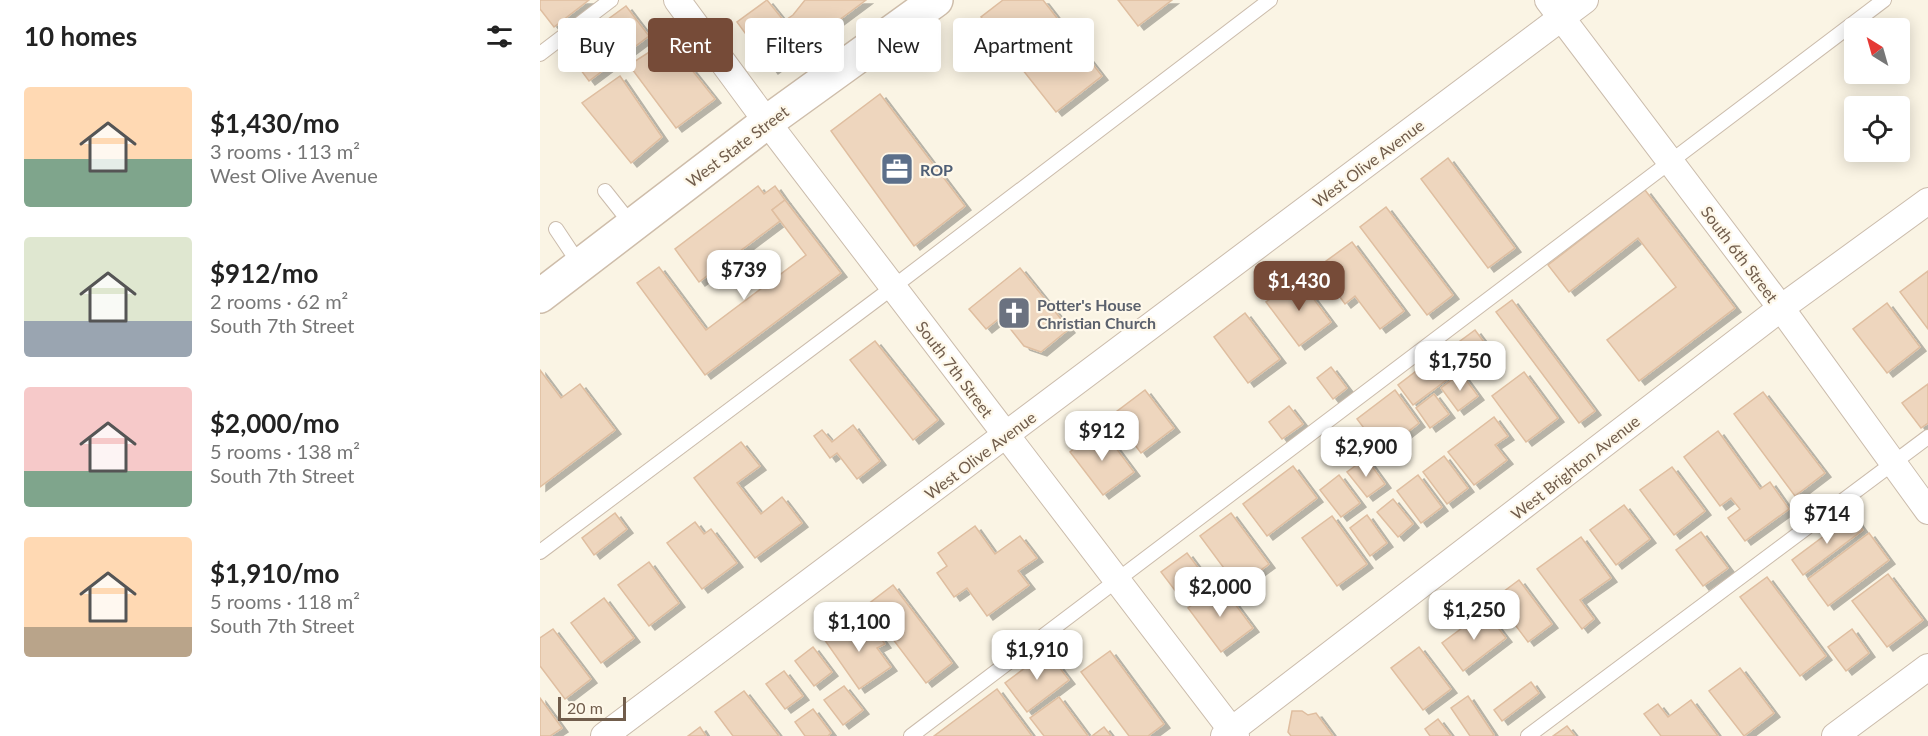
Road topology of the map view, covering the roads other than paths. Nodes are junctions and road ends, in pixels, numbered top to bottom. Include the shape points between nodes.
1 (611, 0) edge
2 (677, 0) edge
3 (936, 0) edge
4 (1270, 0) edge
5 (1585, 0) edge
6 (1884, 0) edge
7 (1555, 9) edge
8 (540, 54) edge
9 (767, 122) junction
10 (1670, 161) junction
11 (605, 191) dead end
12 (1928, 201) edge
13 (633, 225) junction
14 (556, 229) dead end
15 (580, 265) junction
16 (892, 286) junction
17 (540, 296) edge
18 (1781, 308) junction
19 (1006, 436) junction
20 (1928, 437) edge
21 (1893, 463) junction
22 (1928, 511) edge
23 (540, 552) edge
24 (1117, 581) junction
25 (1928, 667) edge
26 (1231, 734) edge
27 (604, 736) edge
28 (911, 736) edge
29 (1528, 736) edge
30 (1835, 736) edge

1 - 8 lane
2 - 9 street, South 7th Street
3 - 9 street, West State Street
4 - 16 lane
5 - 7 street, West Olive Avenue
6 - 10 lane
7 - 10 street, South 6th Street
7 - 19 street, West Olive Avenue
9 - 13 street, West State Street
9 - 16 street, South 7th Street
10 - 18 street, South 6th Street
10 - 24 lane
11 - 13 lane
12 - 18 street, West Brighton Avenue
13 - 15 street, West State Street
14 - 15 lane
15 - 17 street, West State Street
16 - 19 street, South 7th Street
16 - 23 lane
18 - 21 street, South 6th Street
18 - 26 street, West Brighton Avenue
19 - 24 street, South 7th Street
19 - 27 street, West Olive Avenue
20 - 21 lane
21 - 22 street, South 6th Street
21 - 29 lane
24 - 26 street, South 7th Street
24 - 28 lane
25 - 30 street

